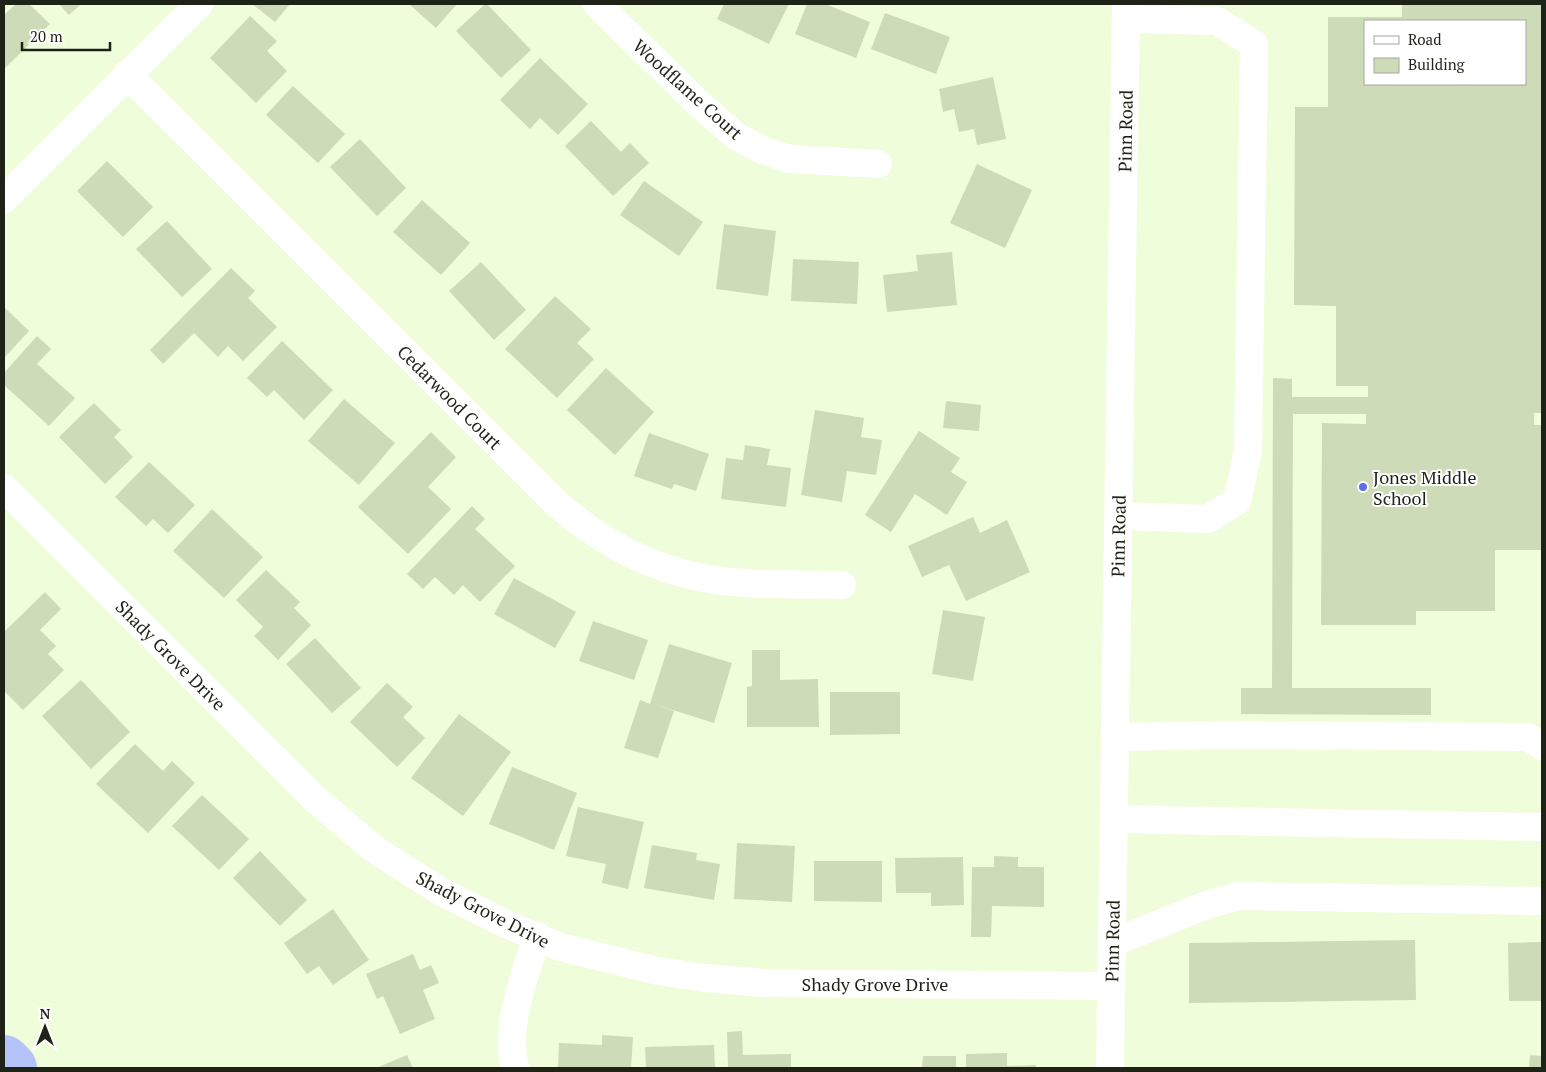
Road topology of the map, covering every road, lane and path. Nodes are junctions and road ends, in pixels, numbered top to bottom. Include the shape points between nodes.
1 (199, 4) edge
2 (597, 4) edge
3 (1126, 11) edge
4 (127, 74) junction
5 (878, 164) dead end
6 (4, 199) edge
7 (4, 488) edge
8 (1119, 516) junction
9 (842, 585) dead end
10 (1115, 737) junction
11 (1542, 746) edge
12 (1114, 819) junction
13 (1542, 827) edge
14 (1542, 901) edge
15 (537, 936) junction
16 (1112, 944) junction
17 (1111, 986) junction
18 (515, 1068) edge
19 (1110, 1068) edge

1 - 4 street
2 - 5 street, Woodflame Court via 736,136 762,150 790,158
3 - 8 street, Pinn Road
3 - 8 street via 1218,21 1254,44 1248,452 1237,501 1208,519
4 - 6 street
4 - 9 street, Cedarwood Court via 576,521 626,552 653,565 681,573 758,583
7 - 15 street, Shady Grove Drive via 314,798 374,849 440,891
8 - 10 street, Pinn Road
10 - 11 street via 1528,737
10 - 12 street, Pinn Road
12 - 13 street
12 - 16 street, Pinn Road
14 - 16 street via 1238,896 1204,906
15 - 17 street, Shady Grove Drive via 560,947 658,971 763,983
15 - 18 street via 517,1005 511,1043
16 - 17 street, Pinn Road
17 - 19 street, Pinn Road

